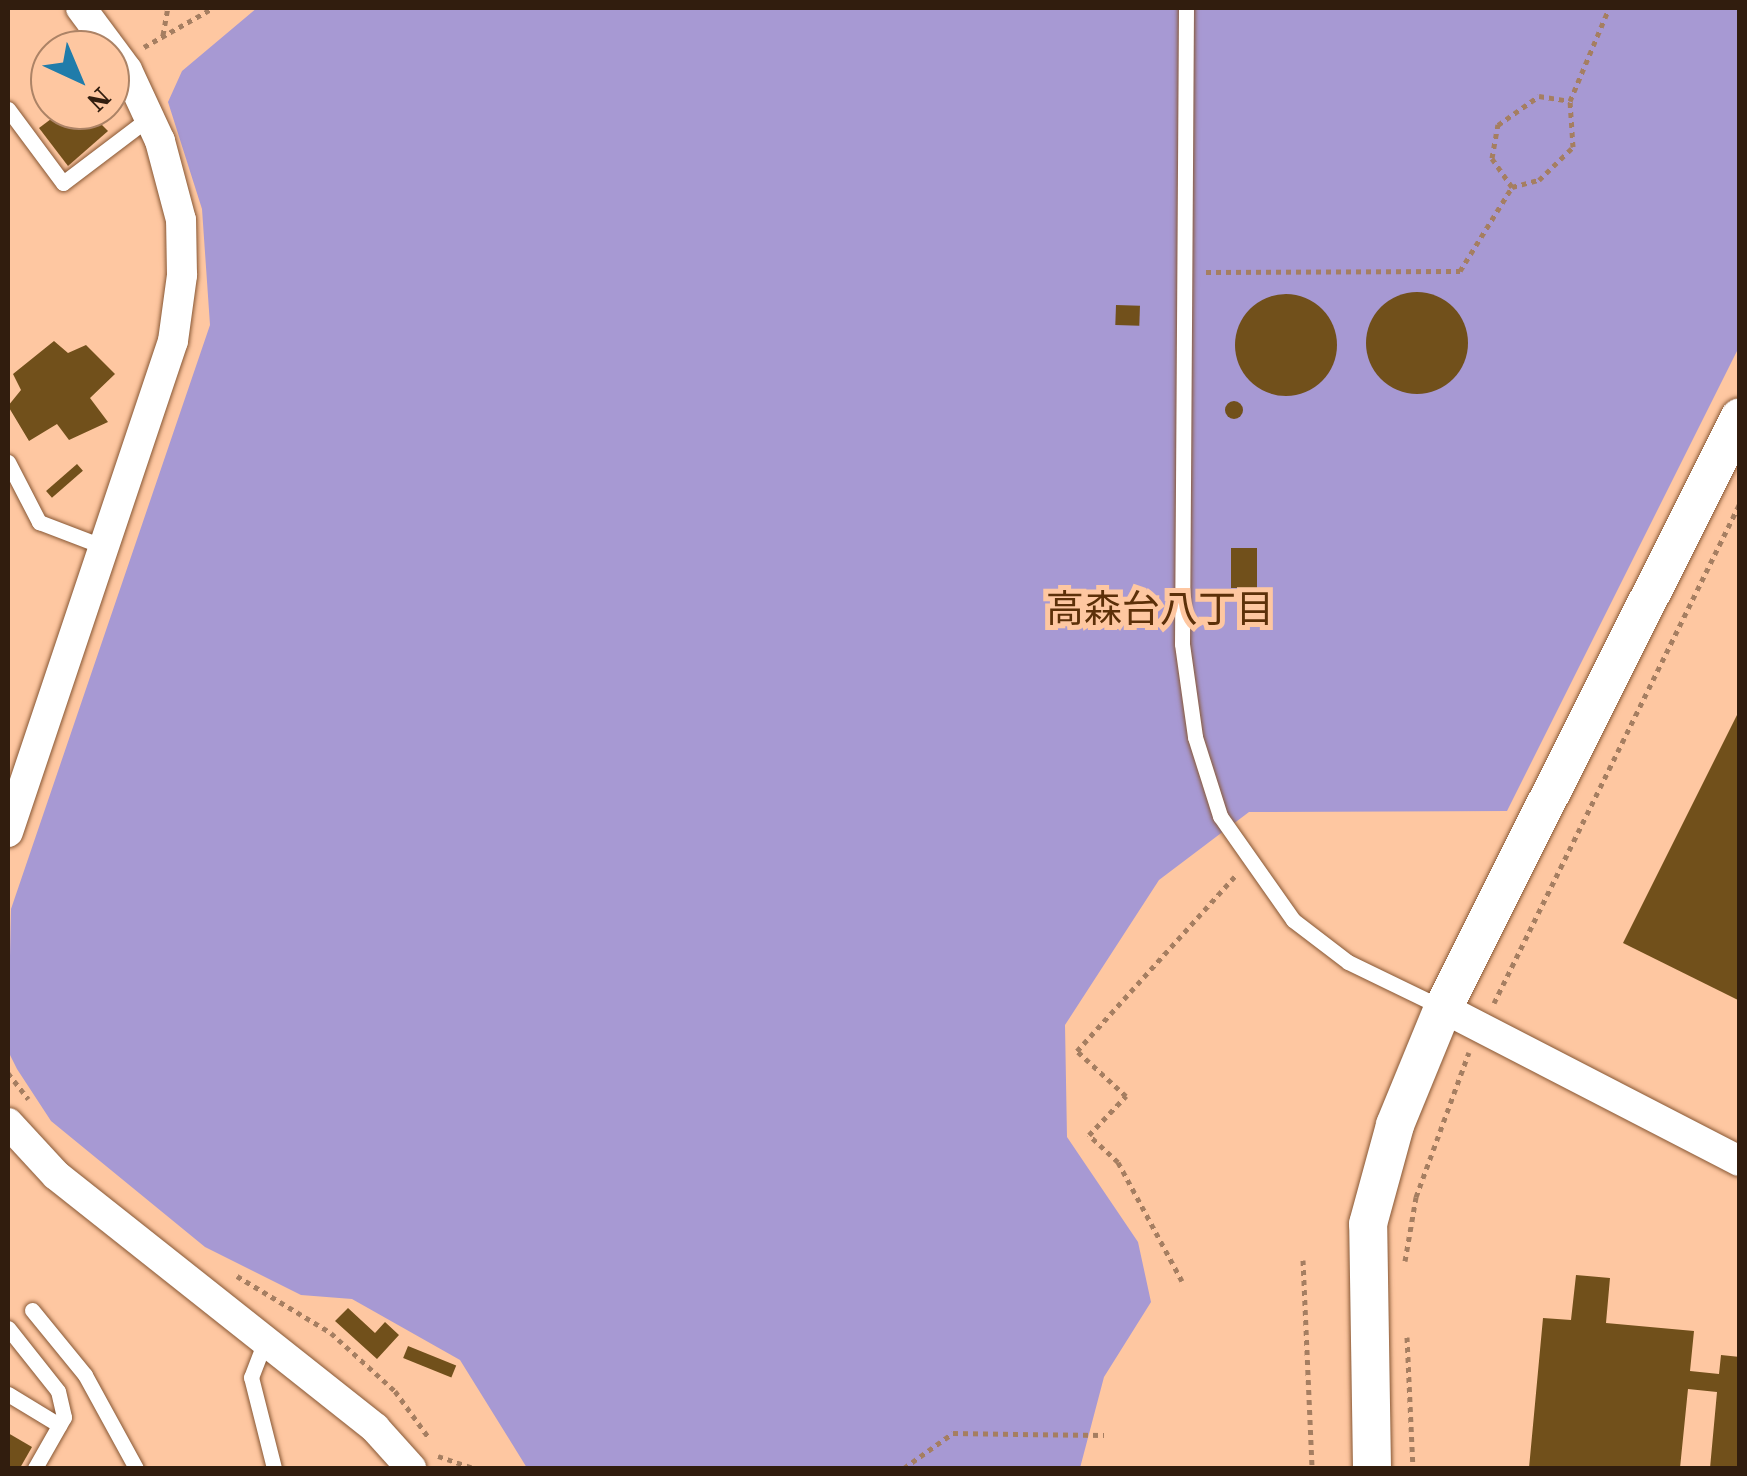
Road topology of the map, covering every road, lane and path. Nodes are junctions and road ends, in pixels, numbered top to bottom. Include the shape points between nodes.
1 (81, 8) edge
2 (168, 8) edge
3 (213, 8) edge
4 (1186, 8) edge
5 (1609, 8) edge
6 (97, 30) edge
7 (163, 35) junction
8 (130, 56) edge
9 (130, 81) edge
10 (1570, 101) junction
11 (8, 109) edge
12 (148, 118) junction
13 (1512, 187) junction
14 (1184, 272) junction
15 (1740, 417) edge
16 (8, 462) edge
17 (1740, 502) edge
18 (104, 547) junction
19 (8, 832) edge
20 (1248, 862) junction
21 (1443, 1008) junction
22 (1479, 1028) junction
23 (8, 1073) edge
24 (20, 1114) edge
25 (1740, 1161) edge
26 (1303, 1260) dead end
27 (1404, 1268) dead end
28 (232, 1273) dead end
29 (1182, 1281) dead end
30 (32, 1310) dead end
31 (1406, 1323) dead end
32 (8, 1328) edge
33 (265, 1341) junction
34 (8, 1394) edge
35 (59, 1425) junction
36 (1104, 1436) dead end
37 (442, 1457) dead end
38 (35, 1468) edge
39 (136, 1468) edge
40 (274, 1468) edge
41 (412, 1468) edge
42 (904, 1468) edge
43 (1312, 1468) edge
44 (1372, 1468) edge
45 (1413, 1468) edge

1 - 6 street
2 - 7 path
3 - 7 path
4 - 14 lane
5 - 10 path
7 - 8 path
9 - 12 street
10 - 13 path via 1573,147 1539,180
10 - 13 path via 1539,96 1498,125 1492,158
11 - 12 lane via 63,183
12 - 18 street via 181,220 182,276 174,341
13 - 14 path via 1460,271
14 - 20 lane via 1182,644 1195,737 1220,816
15 - 21 street
16 - 18 lane via 39,522
17 - 22 path
18 - 19 street
20 - 21 lane via 1293,920 1334,951
20 - 29 path via 1078,1051 1126,1096 1090,1135 1118,1162
21 - 22 street
21 - 44 street via 1395,1125 1368,1224
22 - 25 street
22 - 27 path via 1416,1197
23 - 24 path
24 - 33 street via 56,1176
26 - 43 path
28 - 37 path via 331,1333 395,1391
30 - 39 lane via 85,1374
31 - 45 path
32 - 35 lane via 58,1391
33 - 40 lane via 251,1377
33 - 41 street
34 - 35 lane
35 - 38 lane
36 - 42 path via 953,1434

